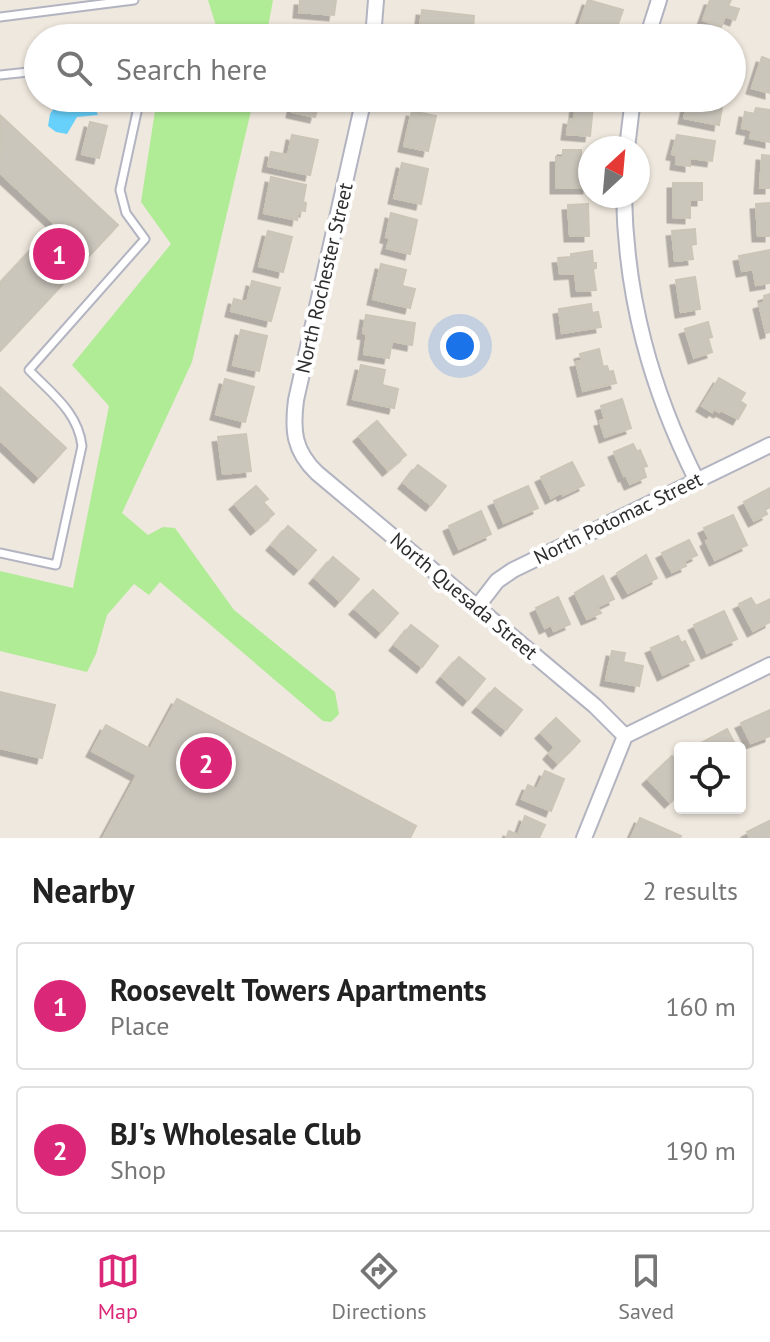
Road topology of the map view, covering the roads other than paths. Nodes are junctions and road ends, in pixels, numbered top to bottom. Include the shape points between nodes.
1 (134, 0) edge
2 (376, 0) edge
3 (659, 0) edge
4 (94, 3) edge
5 (0, 15) edge
6 (374, 24) edge
7 (651, 24) edge
8 (24, 72) edge
9 (0, 75) edge
10 (137, 112) edge
11 (361, 112) edge
12 (631, 112) edge
13 (628, 136) edge
14 (625, 208) edge
15 (770, 445) edge
16 (303, 457) joint
17 (696, 479) junction
18 (0, 553) edge
19 (477, 607) junction
20 (770, 665) edge
21 (625, 736) junction
22 (584, 838) edge

1 - 4 lane
2 - 6 street
3 - 7 street
4 - 5 lane
8 - 9 lane
10 - 18 lane via 120,190 126,213 145,239 29,370 80,428 82,446 56,565
11 - 16 street, North Rochester Street via 296,400 293,433
12 - 13 street
14 - 17 street via 640,336 664,409
15 - 17 street, North Potomac Street
16 - 19 street, North Quesada Street
17 - 19 street, North Potomac Street via 513,570
19 - 21 street, North Quesada Street
20 - 21 street
21 - 22 street

